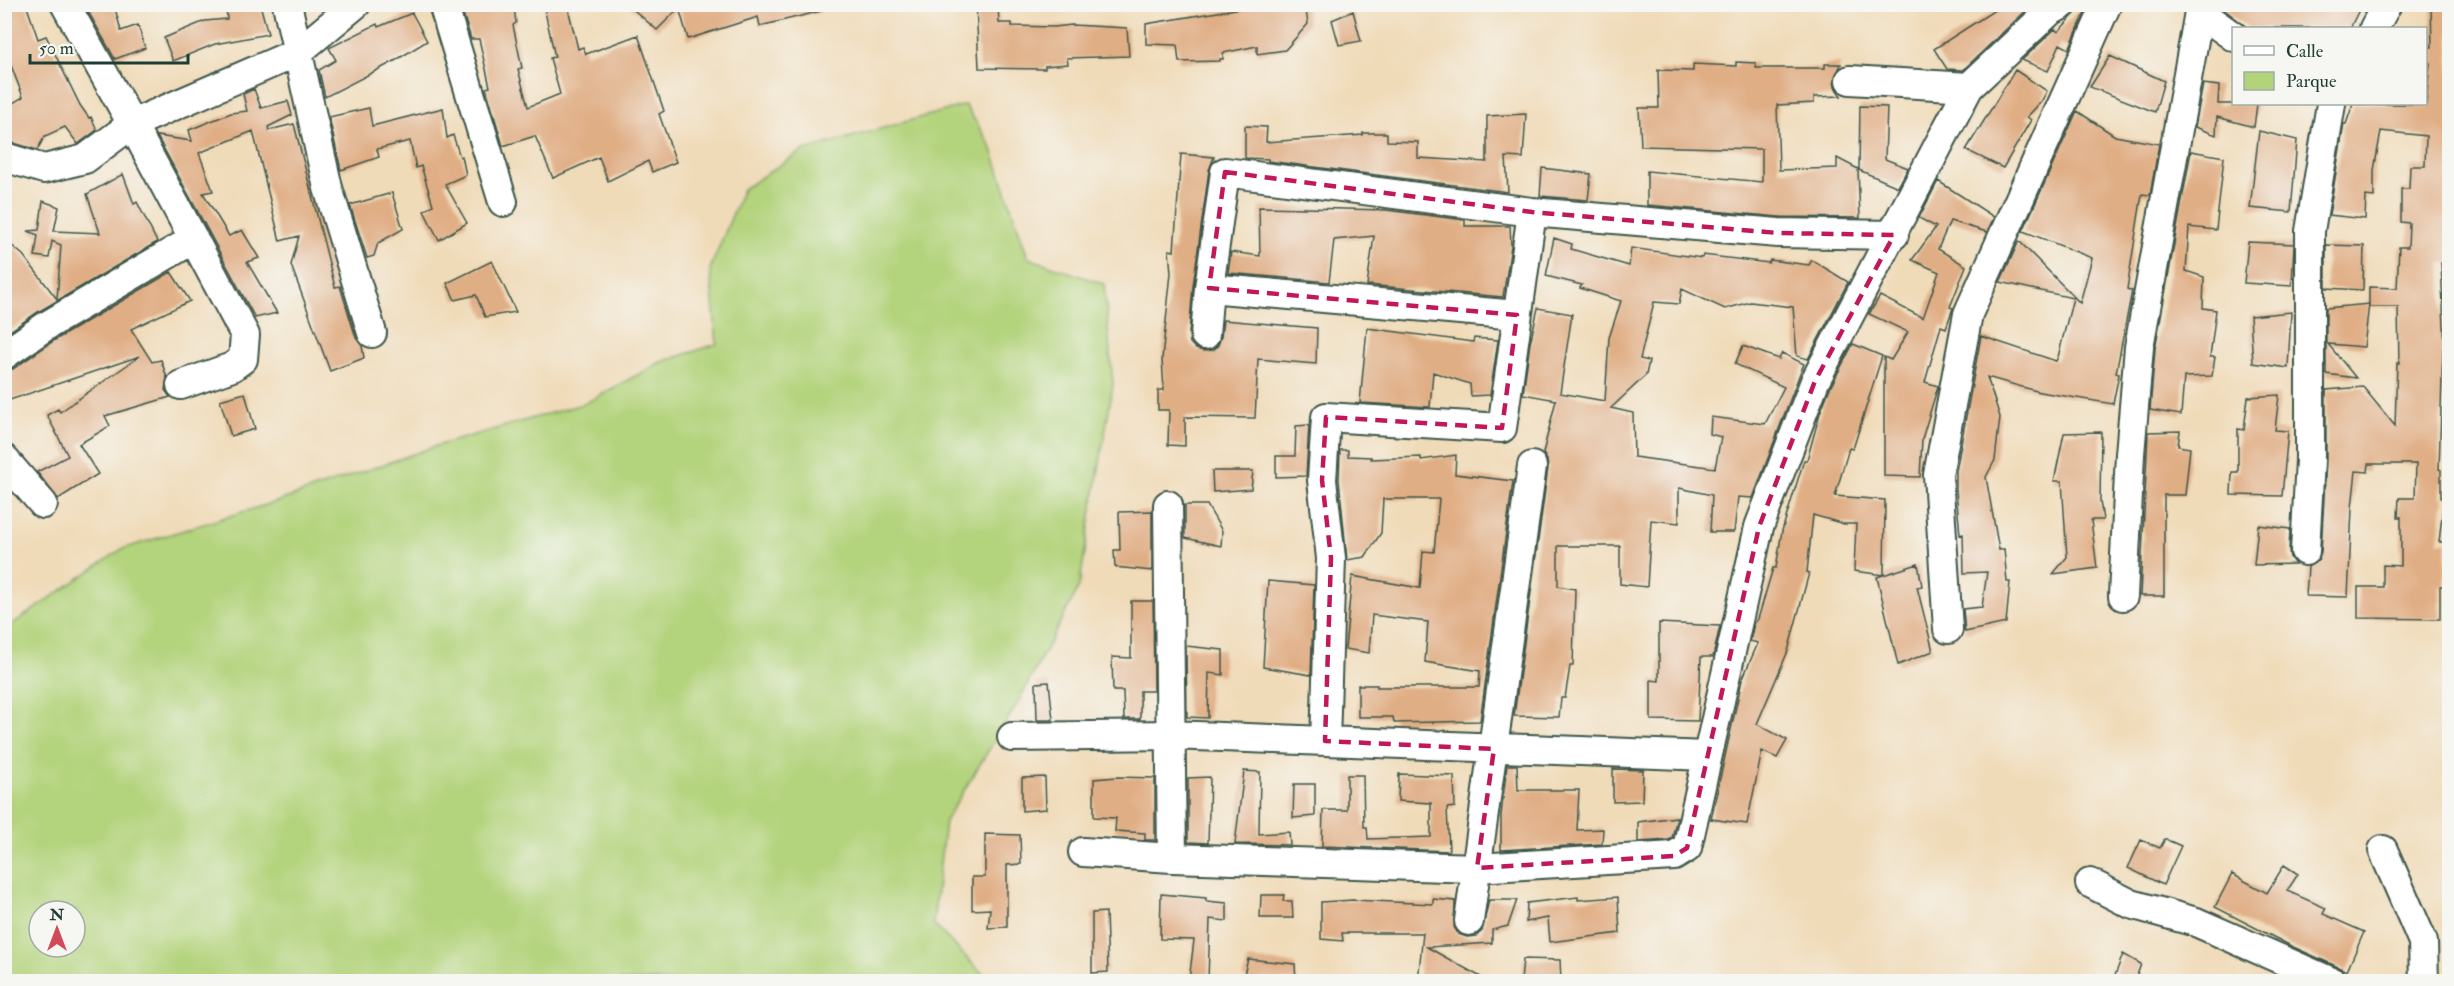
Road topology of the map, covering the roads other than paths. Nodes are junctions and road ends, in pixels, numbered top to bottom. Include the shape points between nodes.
1 (65, 4) edge
2 (287, 4) edge
3 (356, 4) edge
4 (443, 4) edge
5 (2063, 4) edge
6 (2107, 4) edge
7 (2387, 4) edge
8 (2197, 8) edge
9 (2374, 27) edge
10 (2232, 35) edge
11 (298, 52) junction
12 (1850, 80) dead end
13 (1969, 87) junction
14 (2329, 105) edge
15 (132, 124) junction
16 (4, 157) edge
17 (503, 202) dead end
18 (1532, 212) junction
19 (1894, 235) junction
20 (194, 239) junction
21 (1209, 288) junction
22 (1517, 315) junction
23 (372, 333) dead end
24 (1205, 335) dead end
25 (4, 355) edge
26 (182, 385) dead end
27 (4, 459) edge
28 (1532, 466) dead end
29 (42, 504) dead end
30 (1168, 505) dead end
31 (2305, 551) dead end
32 (2123, 596) dead end
33 (1947, 629) dead end
34 (1171, 735) junction
35 (1012, 737) dead end
36 (1325, 741) junction
37 (1494, 749) junction
38 (1707, 756) junction
39 (2383, 850) dead end
40 (1083, 852) dead end
41 (1172, 858) junction
42 (1477, 868) junction
43 (2090, 883) dead end
44 (1469, 921) dead end
45 (2332, 981) edge
46 (2424, 981) edge

1 - 15 street
2 - 11 street
3 - 11 street
4 - 17 street
5 - 13 street via 2049,12
6 - 33 street via 1968,314 1938,475
7 - 9 street
8 - 10 street
8 - 32 street via 2139,347
11 - 15 street
11 - 23 street via 328,188
12 - 13 street
13 - 19 street
14 - 31 street via 2310,231 2310,460
15 - 16 street via 85,159 44,169
15 - 20 street
18 - 19 street via 1778,233
18 - 21 street via 1226,172
18 - 22 street
19 - 38 street via 1815,381 1759,527
20 - 25 street
20 - 26 street via 245,335 245,350 243,359 232,367
21 - 22 street
21 - 24 street
22 - 36 street via 1502,428 1326,417 1322,480 1331,558
27 - 29 street
28 - 37 street
30 - 34 street
34 - 35 street
34 - 36 street
34 - 41 street
36 - 37 street
37 - 38 street
37 - 42 street
38 - 42 street via 1687,848 1682,853
39 - 46 street via 2423,942
40 - 41 street
41 - 42 street
42 - 44 street
43 - 45 street via 2131,904 2196,922

